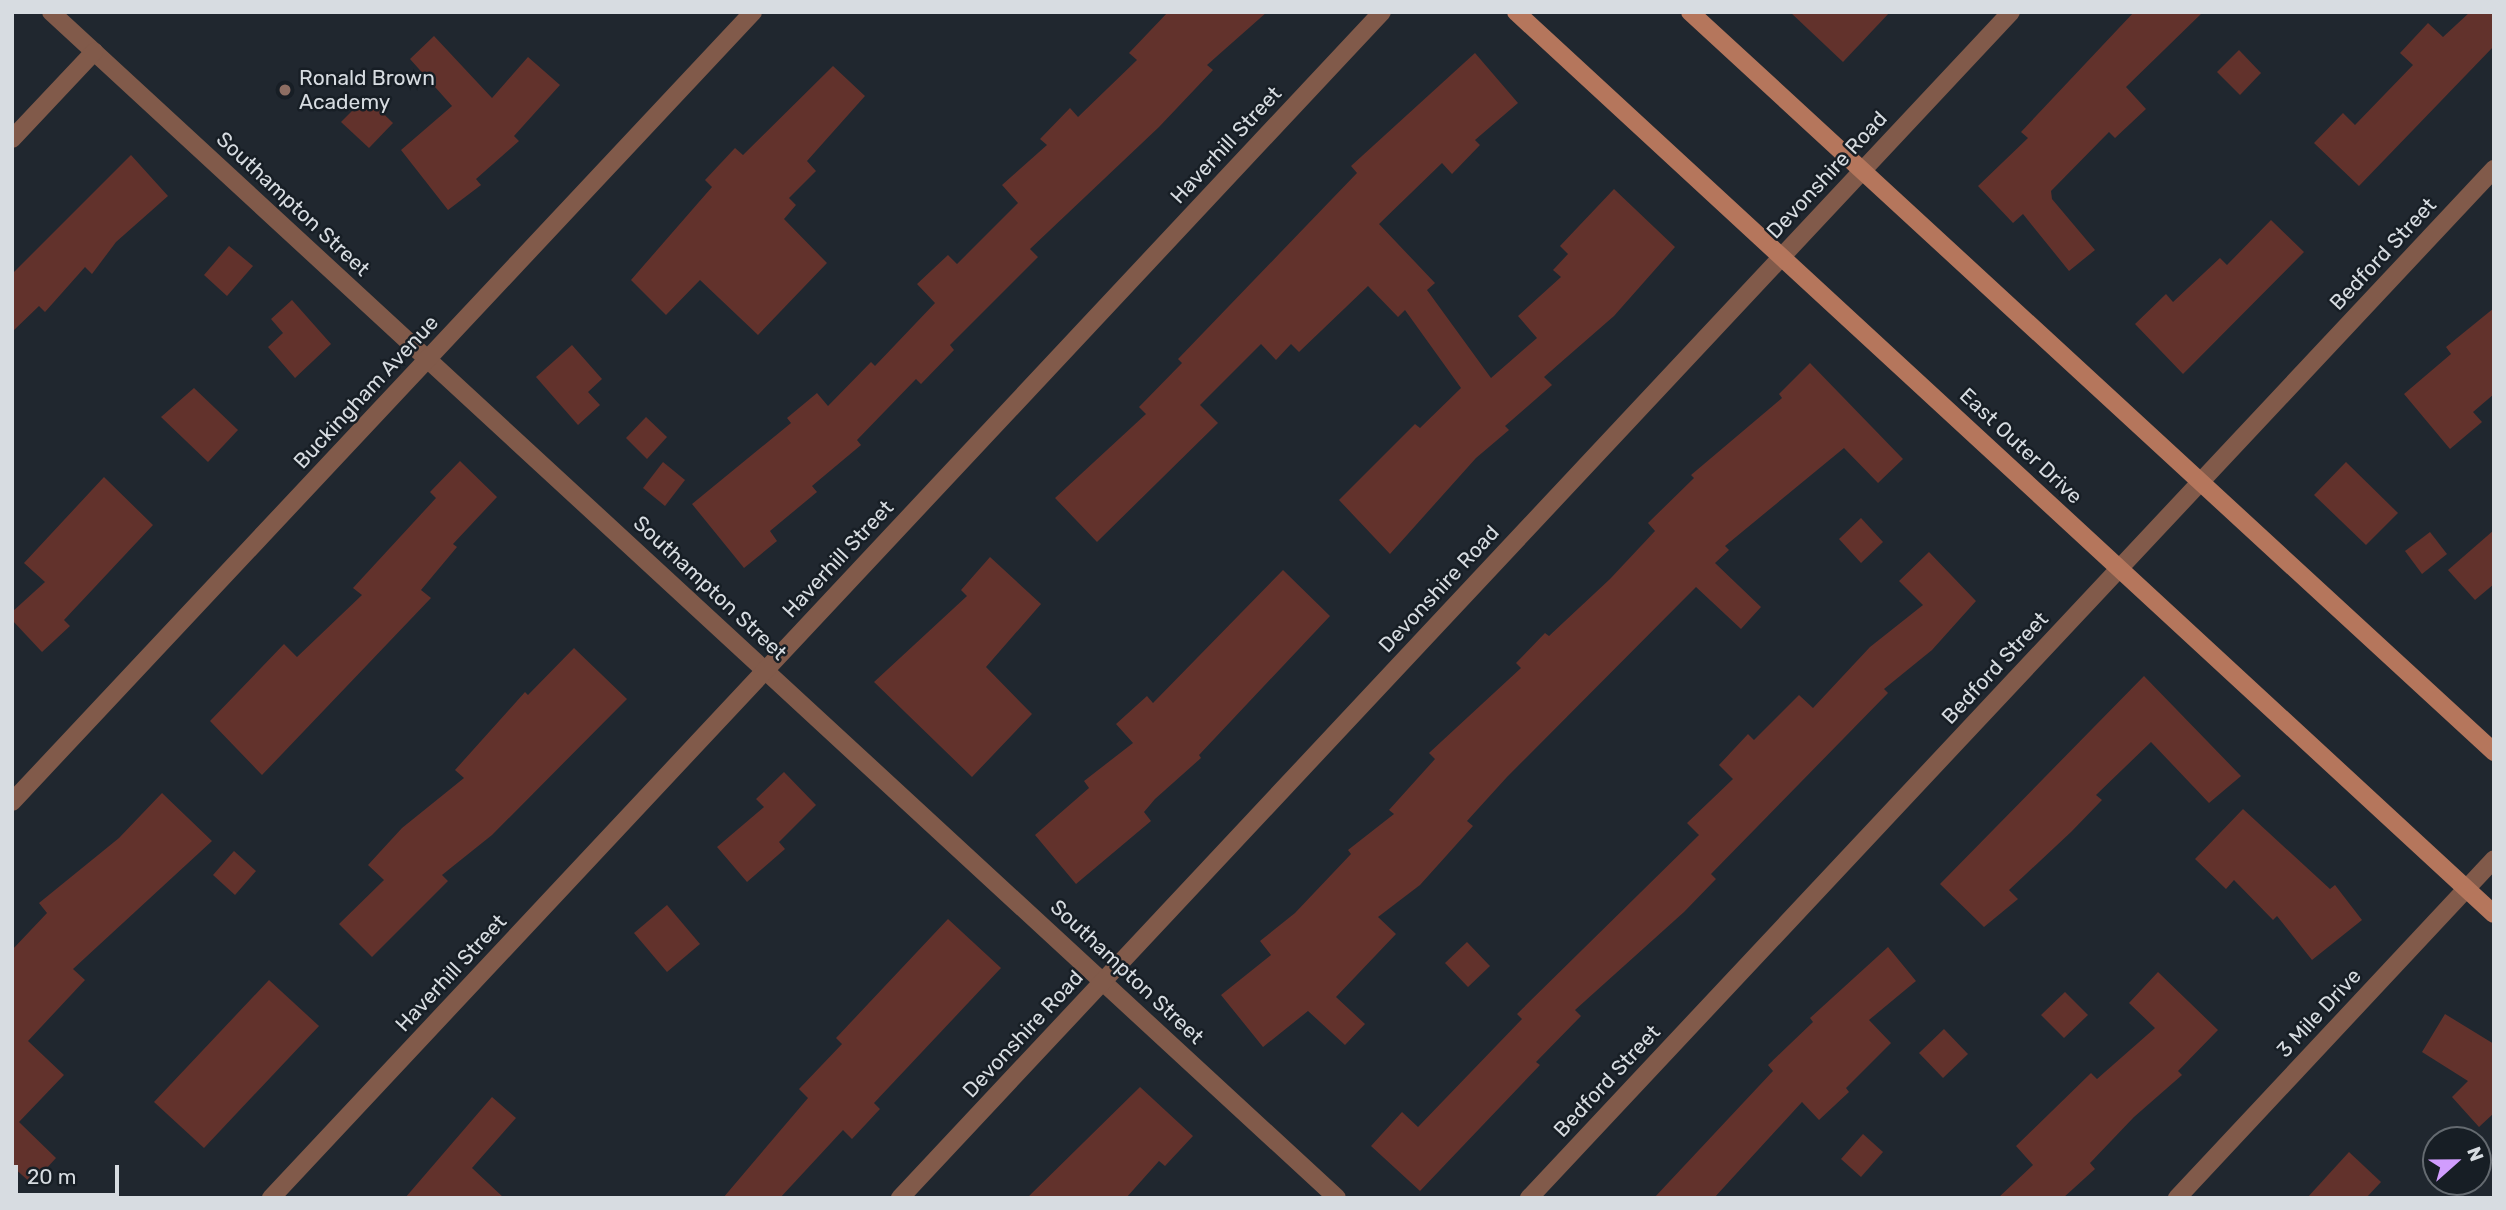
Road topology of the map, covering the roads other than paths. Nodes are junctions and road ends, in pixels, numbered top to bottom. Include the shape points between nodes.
1 (51, 12) edge
2 (753, 12) edge
3 (1382, 12) edge
4 (1516, 12) edge
5 (1690, 12) edge
6 (2011, 12) edge
7 (94, 52) junction
8 (12, 139) edge
9 (2494, 169) edge
10 (1862, 171) junction
11 (1782, 257) junction
12 (427, 359) junction
13 (2200, 483) junction
14 (2120, 568) junction
15 (765, 670) junction
16 (2494, 752) edge
17 (12, 802) edge
18 (2494, 859) edge
19 (2466, 888) junction
20 (2494, 914) edge
21 (1104, 981) junction
22 (271, 1198) edge
23 (900, 1198) edge
24 (1337, 1198) edge
25 (1529, 1198) edge
26 (2177, 1198) edge

1 - 7 street, Southampton Street
2 - 12 street, Buckingham Avenue
3 - 15 street, Haverhill Street
4 - 11 street, East Outer Drive
5 - 10 street
6 - 10 street, Devonshire Road
7 - 8 street
7 - 12 street, Southampton Street
9 - 13 street, Bedford Street
10 - 11 street, Devonshire Road
10 - 13 street
11 - 14 street, East Outer Drive
11 - 21 street, Devonshire Road
12 - 15 street, Southampton Street
12 - 17 street, Buckingham Avenue
13 - 14 street, Bedford Street
13 - 16 street
14 - 19 street, East Outer Drive
14 - 25 street, Bedford Street
15 - 21 street, Southampton Street
15 - 22 street, Haverhill Street
18 - 19 street, 3 Mile Drive
19 - 20 street, East Outer Drive
19 - 26 street, 3 Mile Drive
21 - 23 street, Devonshire Road
21 - 24 street, Southampton Street

